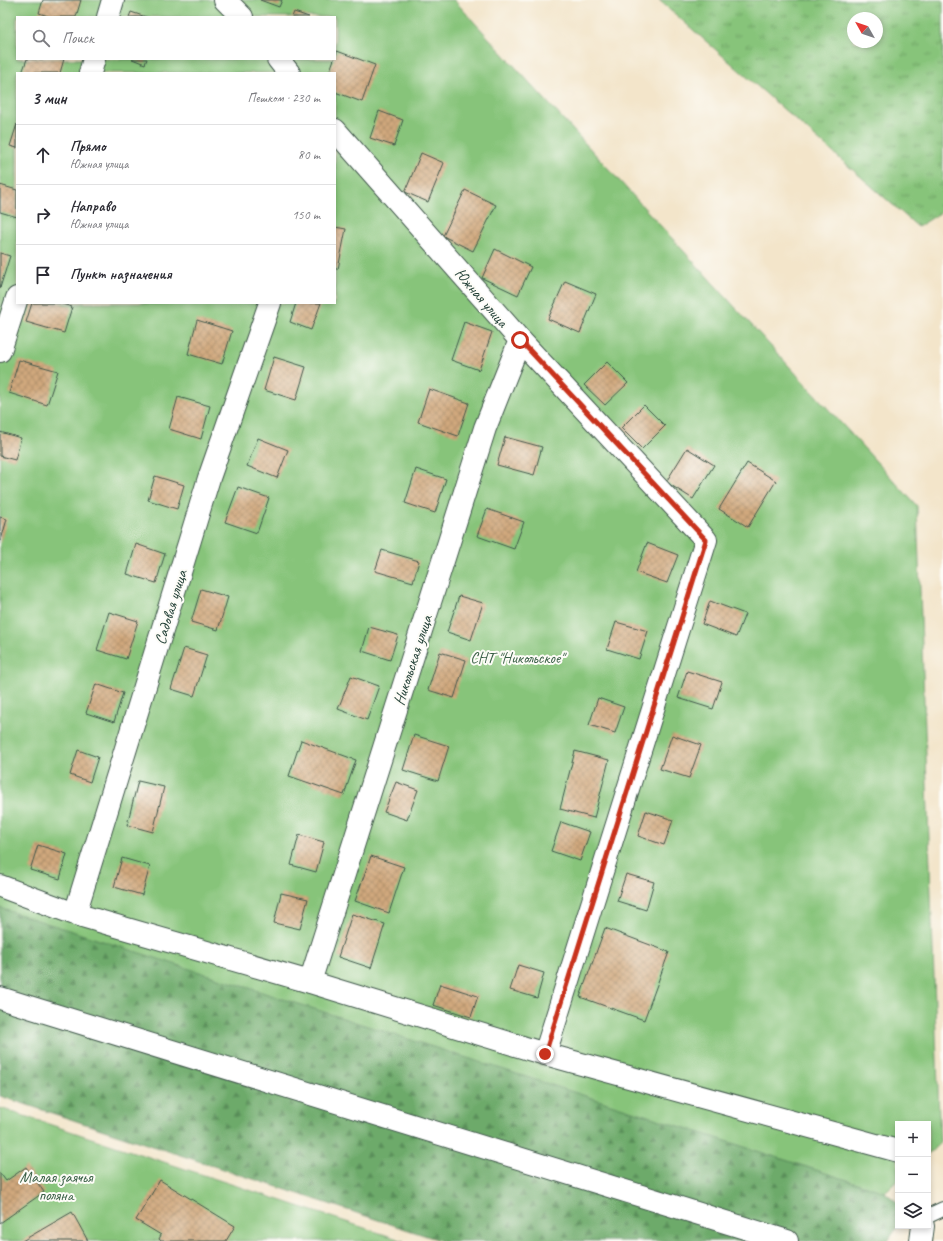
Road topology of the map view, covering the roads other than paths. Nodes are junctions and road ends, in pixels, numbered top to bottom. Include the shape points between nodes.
1 (113, 0) edge
2 (225, 0) edge
3 (108, 16) edge
4 (241, 16) edge
5 (94, 60) edge
6 (279, 60) edge
7 (90, 72) edge
8 (289, 72) edge
9 (336, 134) edge
10 (16, 301) edge
11 (270, 304) edge
12 (520, 340) junction
13 (0, 351) edge
14 (0, 886) edge
15 (76, 914) junction
16 (310, 982) junction
17 (0, 998) edge
18 (545, 1054) junction
19 (895, 1150) edge
20 (943, 1209) edge
21 (931, 1215) edge
22 (923, 1229) edge
23 (787, 1241) edge
24 (921, 1241) edge

1 - 3 street
2 - 4 street
5 - 7 street
6 - 8 street
9 - 12 street, Южная улица
10 - 13 street
11 - 15 street, Садовая улица via 209,478
12 - 16 street, Никольская улица via 485,428
12 - 18 street, Южная улица via 706,540
14 - 15 street
15 - 16 street
16 - 18 street
17 - 23 street
18 - 19 street
20 - 21 lane
22 - 24 street

